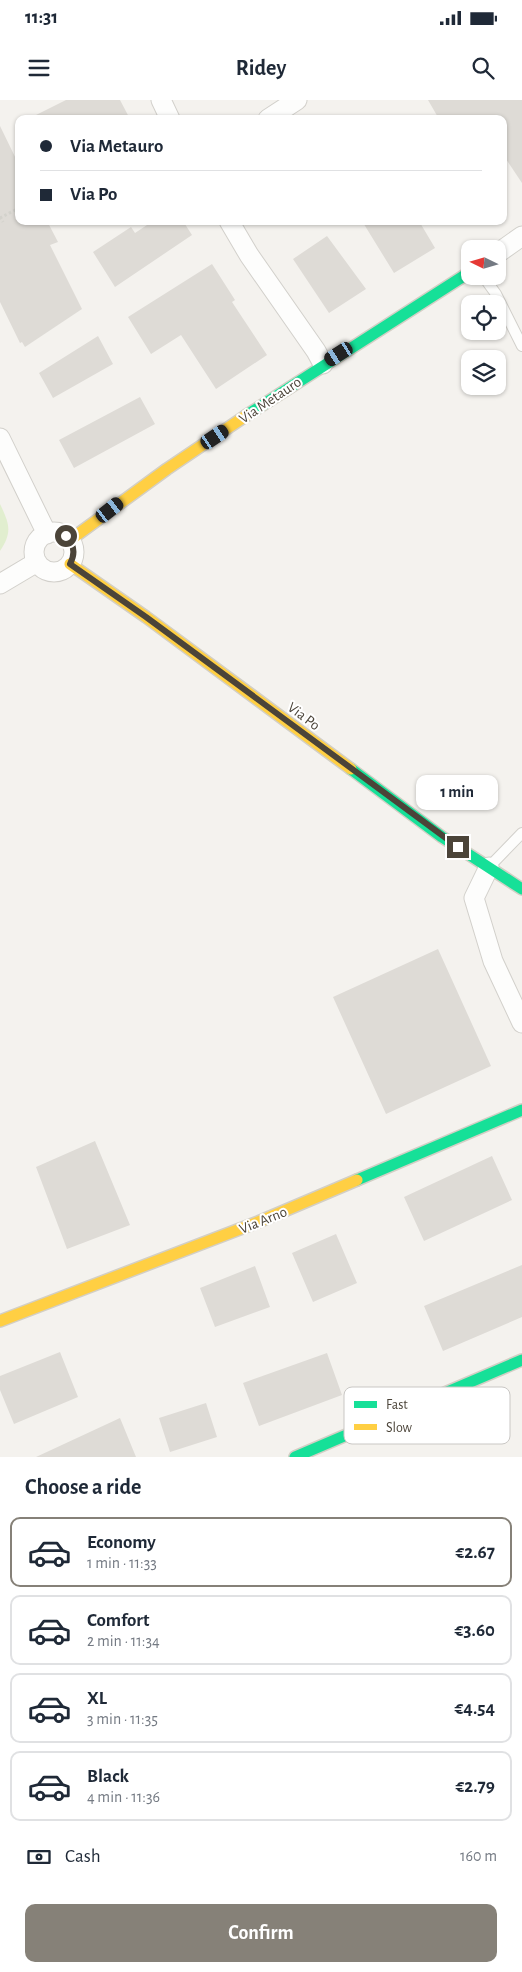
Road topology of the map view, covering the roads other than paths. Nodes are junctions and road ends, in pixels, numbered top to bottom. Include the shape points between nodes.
1 (160, 100) edge
2 (298, 100) edge
3 (168, 115) edge
4 (274, 115) edge
5 (231, 225) edge
6 (522, 236) edge
7 (506, 247) edge
8 (461, 278) edge
9 (490, 285) edge
10 (522, 346) edge
11 (323, 364) junction
12 (0, 438) edge
13 (47, 534) junction
14 (70, 540) junction
15 (38, 562) junction
16 (70, 564) junction
17 (0, 584) edge
18 (522, 833) edge
19 (489, 867) junction
20 (522, 889) edge
21 (522, 1023) edge
22 (522, 1110) edge
23 (0, 1321) edge
24 (522, 1360) edge
25 (459, 1387) edge
26 (344, 1436) edge
27 (295, 1457) edge

1 - 3 street
2 - 4 street
5 - 11 street
6 - 7 street
8 - 11 street, Via Metauro
9 - 10 lane
11 - 14 street, Via Metauro via 123,500
12 - 13 street
13 - 14 street via 60,533
13 - 15 street via 35,549
14 - 16 street via 74,552
15 - 16 street via 47,571 54,572
15 - 17 street
16 - 19 street, Via Po via 442,838
18 - 19 lane
19 - 20 street, Via Po
19 - 21 street via 474,898 493,961
22 - 23 street, Via Arno via 258,1222
24 - 25 street
26 - 27 street

